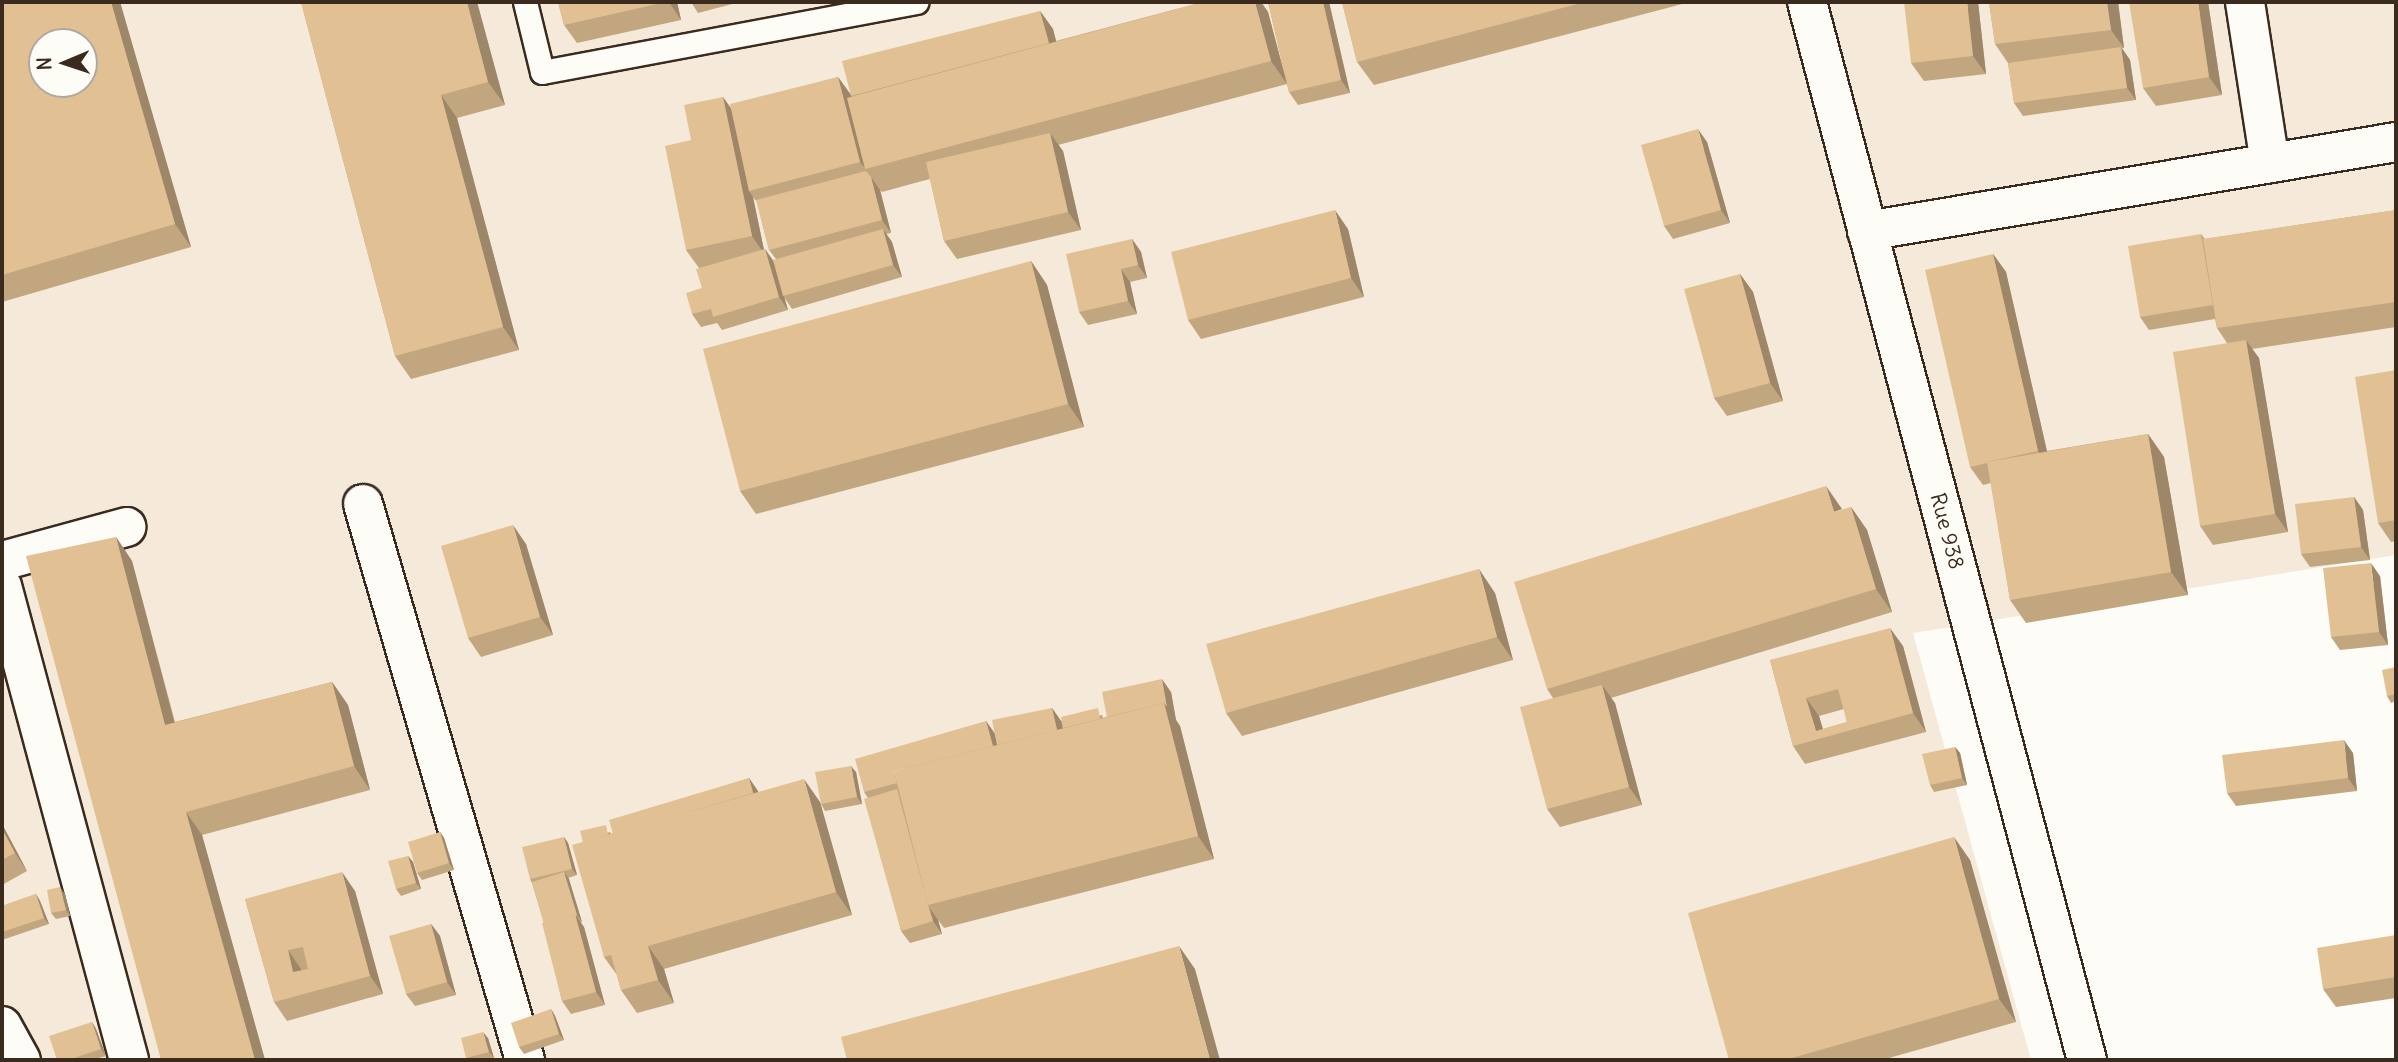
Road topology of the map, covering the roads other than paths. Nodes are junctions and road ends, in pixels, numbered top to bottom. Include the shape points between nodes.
1 (525, 2) edge
2 (917, 2) edge
3 (1807, 2) edge
4 (2245, 2) edge
5 (2396, 142) edge
6 (2270, 163) junction
7 (1867, 231) junction
8 (363, 504) dead end
9 (126, 527) dead end
10 (2, 561) edge
11 (2, 586) edge
12 (2, 1026) edge
13 (21, 1060) edge
14 (129, 1060) edge
15 (525, 1060) edge
16 (2087, 1060) edge

1 - 2 lane via 541,72
3 - 7 street, Rue 938
4 - 6 street
5 - 6 street
6 - 7 street
7 - 16 street, Rue 938
8 - 15 street
9 - 10 street
11 - 14 street
12 - 13 street

